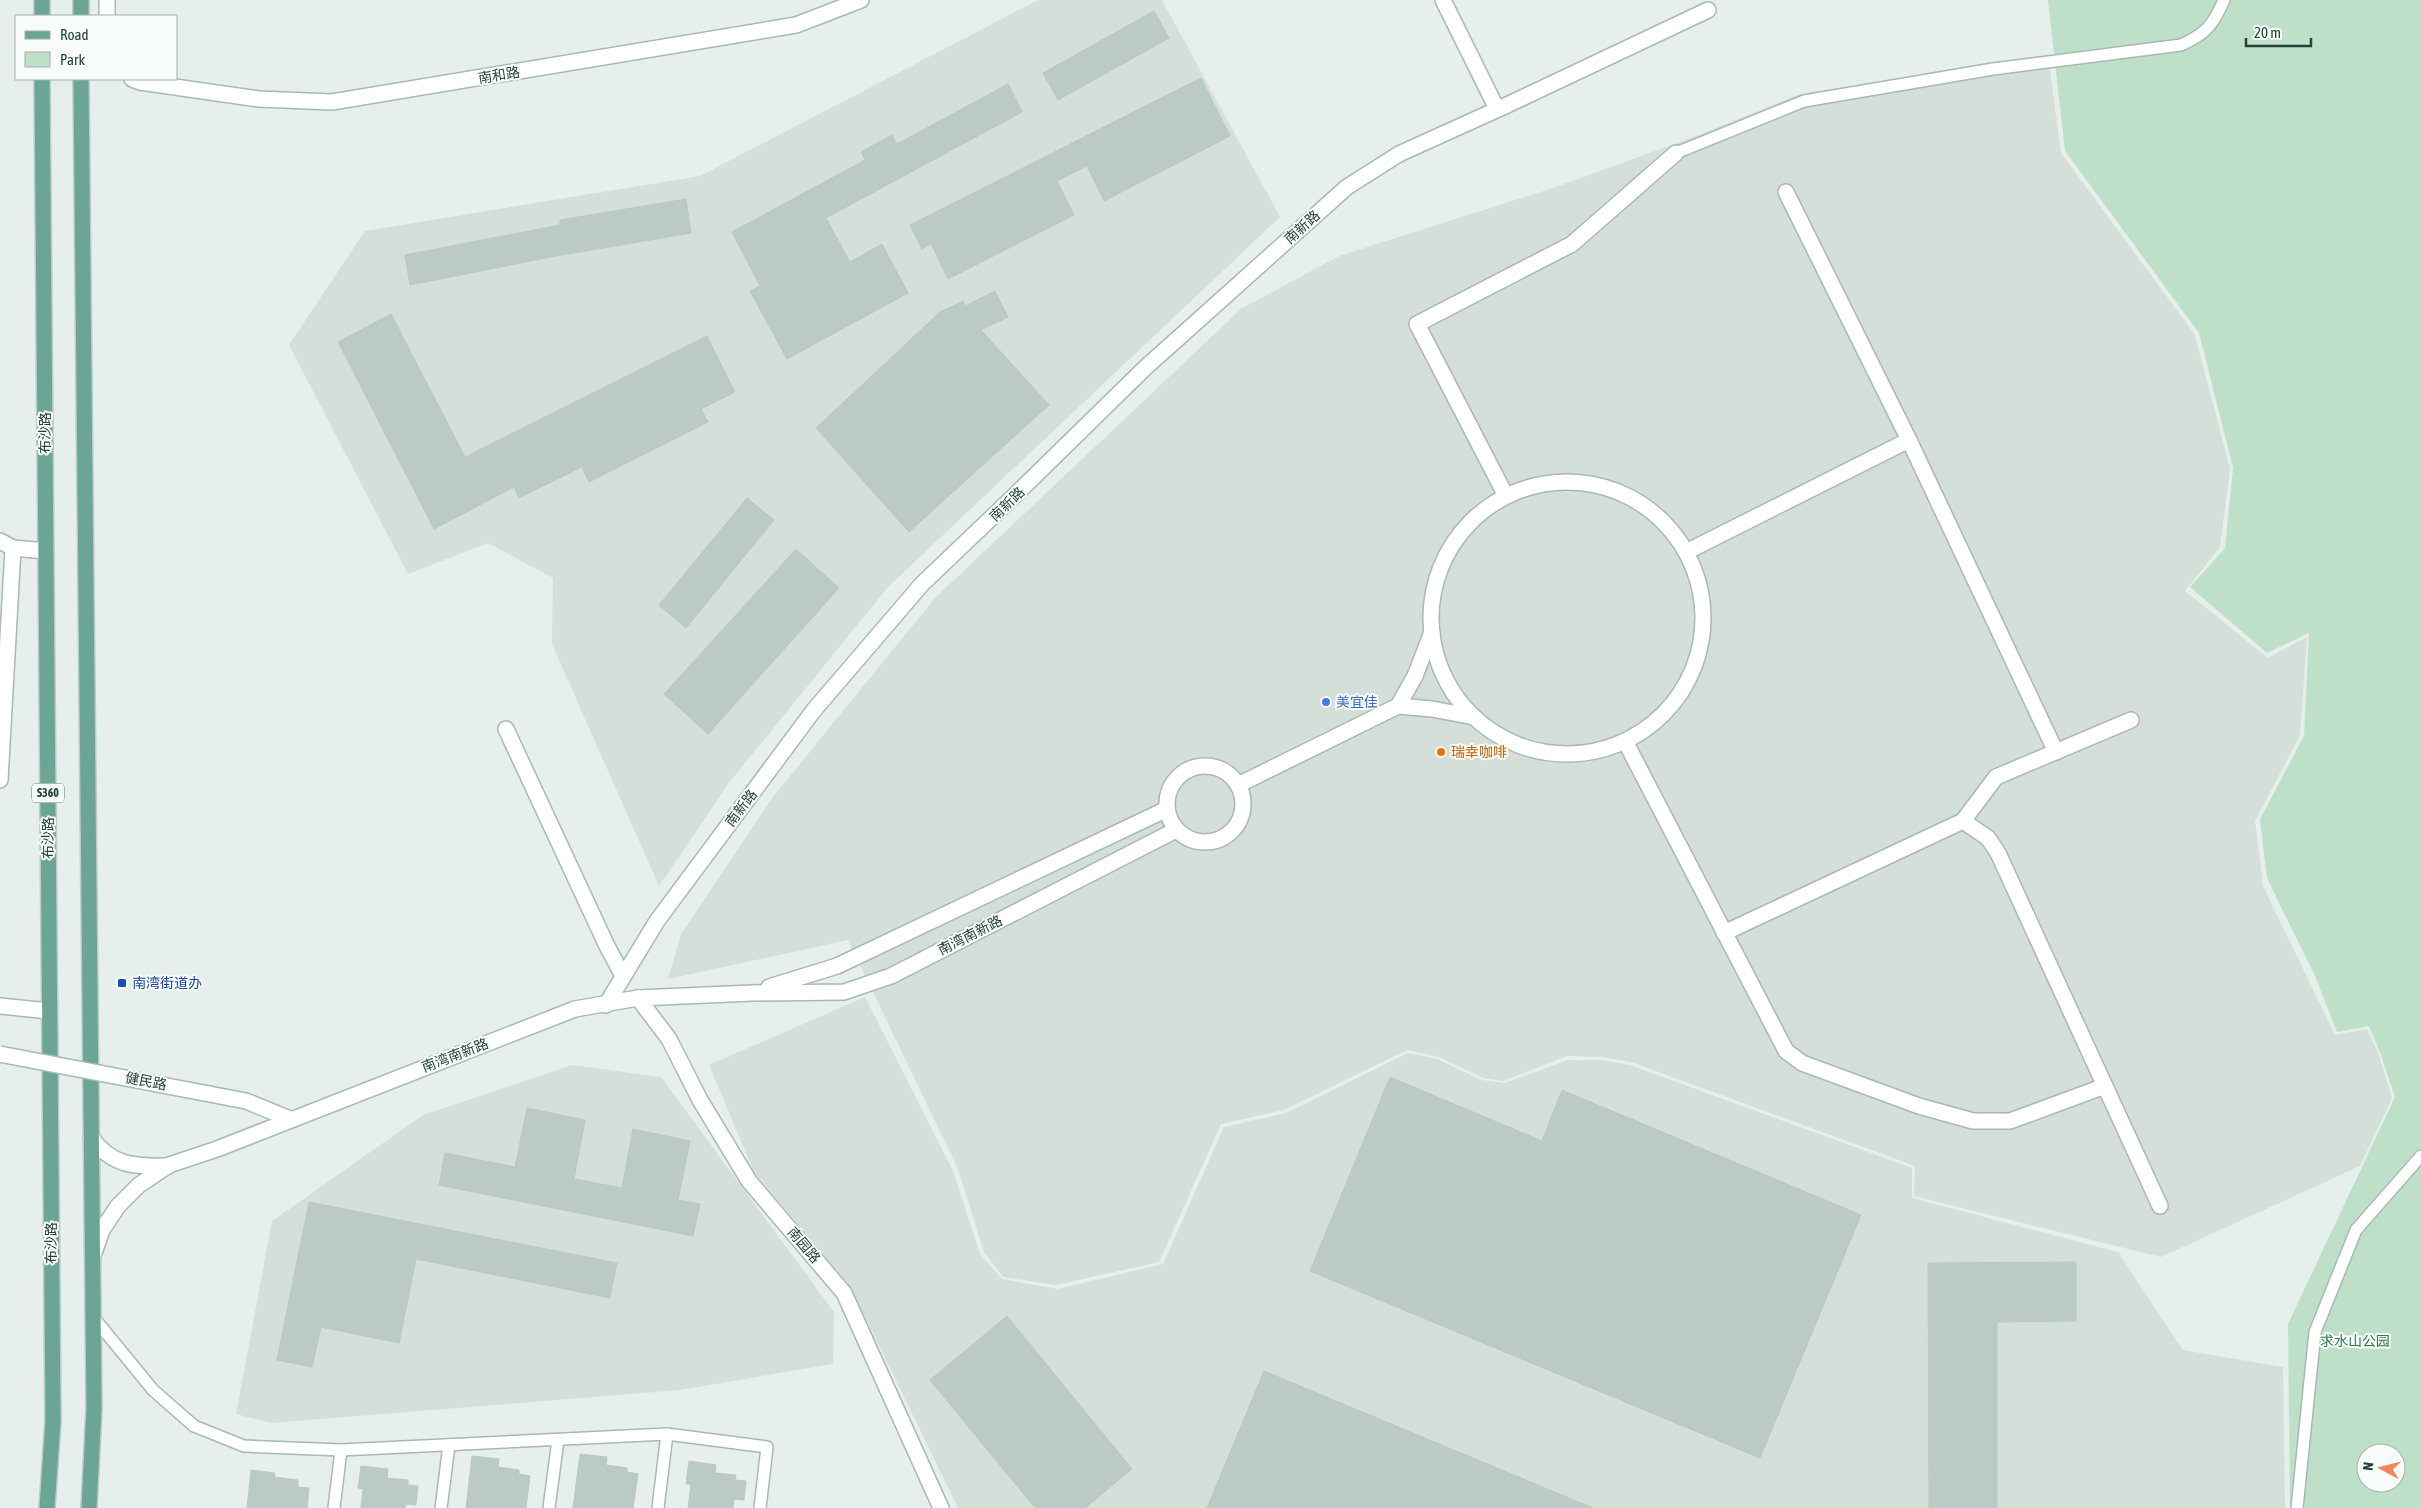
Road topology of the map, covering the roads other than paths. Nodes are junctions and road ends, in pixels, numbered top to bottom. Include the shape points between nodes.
1 (42, 0) edge
2 (81, 0) edge
3 (107, 0) edge
4 (861, 0) edge
5 (1443, 0) edge
6 (2224, 0) edge
7 (1708, 10) dead end
8 (42, 15) edge
9 (81, 15) edge
10 (107, 15) edge
11 (42, 80) edge
12 (81, 80) edge
13 (135, 80) edge
14 (1501, 107) junction
15 (1676, 153) joint
16 (1786, 192) dead end
17 (1909, 440) junction
18 (1506, 496) junction
19 (7, 545) edge
20 (46, 551) junction
21 (1686, 552) junction
22 (1432, 632) junction
23 (1398, 706) junction
24 (1474, 717) junction
25 (2131, 720) dead end
26 (506, 729) dead end
27 (1625, 741) junction
28 (2056, 752) junction
29 (0, 780) edge
30 (1238, 785) junction
31 (1166, 809) junction
32 (1963, 821) junction
33 (1176, 830) junction
34 (1724, 933) junction
35 (623, 976) junction
36 (752, 993) junction
37 (638, 998) junction
38 (606, 1005) junction
39 (0, 1006) edge
40 (49, 1011) junction
41 (0, 1054) edge
42 (2105, 1086) junction
43 (290, 1119) junction
44 (92, 1137) junction
45 (2421, 1156) edge
46 (169, 1166) junction
47 (2160, 1206) dead end
48 (93, 1258) junction
49 (94, 1318) junction
50 (667, 1434) junction
51 (558, 1440) junction
52 (449, 1445) junction
53 (341, 1450) junction
54 (47, 1508) edge
55 (89, 1508) edge
56 (334, 1508) edge
57 (441, 1508) edge
58 (549, 1508) edge
59 (658, 1508) edge
60 (760, 1508) edge
61 (942, 1508) edge
62 (2297, 1508) edge

1 - 8 main road
2 - 9 main road
3 - 10 street
4 - 13 street, 南和路 via 796,25 332,102 259,99
5 - 14 street
6 - 15 lane via 2217,17 2202,35 2181,45 1993,69 1804,101
7 - 14 street, 南新路
11 - 20 main road, 布沙路 / S360
12 - 44 main road
14 - 35 street, 南新路 via 1400,154 1347,187 1145,368 922,584 814,710 657,921
15 - 18 street via 1572,244 1417,324
16 - 17 street
17 - 21 street
17 - 28 street
18 - 21 street via 1550,483 1574,482 1620,492 1659,518
18 - 22 street via 1471,522 1446,558 1433,598
19 - 20 street
19 - 29 street
20 - 40 main road, 布沙路 / S360
21 - 27 street via 1701,600 1702,630 1694,664 1672,705 1648,727
22 - 23 street via 1415,676
22 - 24 street via 1446,680
23 - 24 street
23 - 30 street
24 - 27 street via 1512,743 1546,753 1582,754
25 - 28 street
26 - 35 street
27 - 34 street
28 - 32 street via 1996,778
30 - 31 street via 1230,775 1211,766 1190,769 1178,776 1171,786
30 - 33 street via 1243,810 1232,832 1219,840 1196,842
31 - 33 street
31 - 36 street, 南湾南新路 via 837,966
32 - 34 street
32 - 42 street via 1988,838 1998,852
33 - 36 street, 南湾南新路 via 891,976 844,992
34 - 42 street via 1786,1050 1802,1063 1919,1106 1973,1121 2010,1121
35 - 38 street, 南新路
36 - 37 street, 南湾南新路
37 - 38 street, 南湾南新路
37 - 61 street, 南园路 via 669,1039 700,1100 749,1181 844,1293
38 - 43 street, 南湾南新路 via 575,1009
39 - 40 street
40 - 54 main road, 布沙路 / S360 via 53,1421
41 - 43 street, 健民路, bridge via 246,1101
42 - 47 street
43 - 46 street, 南湾南新路
44 - 46 street, 南湾南新路 via 101,1152 119,1162 144,1167
44 - 48 main road
45 - 62 lane via 2356,1230 2315,1332
46 - 48 street, 南湾南新路 via 140,1185 118,1206 102,1230
48 - 49 main road
49 - 53 lane via 153,1390 194,1426 244,1446
49 - 55 main road
50 - 51 lane
50 - 59 lane
50 - 60 lane via 768,1447
51 - 52 lane
51 - 58 lane
52 - 53 lane
52 - 57 lane
53 - 56 lane

